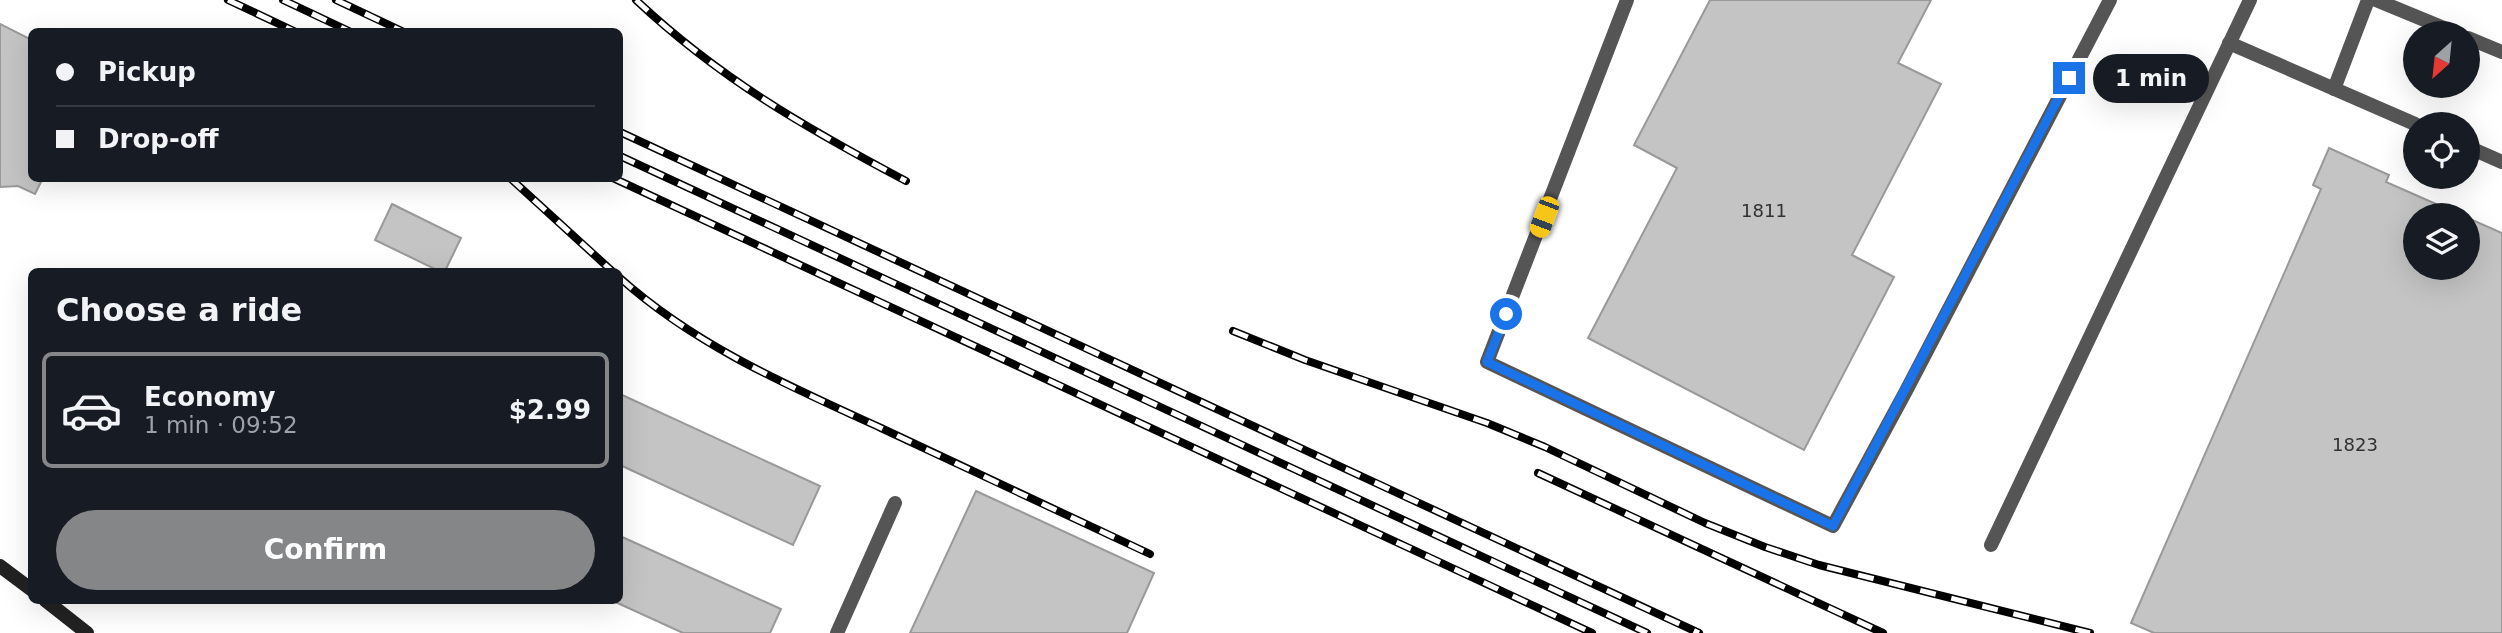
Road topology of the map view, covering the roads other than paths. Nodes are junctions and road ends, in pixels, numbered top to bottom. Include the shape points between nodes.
1 (1627, 0) edge
2 (2110, 0) edge
3 (2250, 0) edge
4 (2368, 0) edge
5 (2376, 0) edge
6 (2427, 21) edge
7 (2229, 43) junction
8 (2480, 43) edge
9 (2502, 52) edge
10 (2334, 89) junction
11 (2403, 119) edge
12 (2480, 152) edge
13 (2502, 162) edge
14 (895, 503) dead end
15 (1991, 545) dead end
16 (0, 566) edge
17 (28, 587) edge
18 (50, 604) edge
19 (87, 633) edge
20 (837, 633) edge

1 - 2 lane via 1487,362 1833,526
3 - 7 lane
4 - 10 lane
5 - 6 lane
7 - 10 lane
7 - 15 lane
8 - 9 lane
10 - 11 lane
12 - 13 lane
14 - 20 lane
16 - 17 main road
18 - 19 main road

